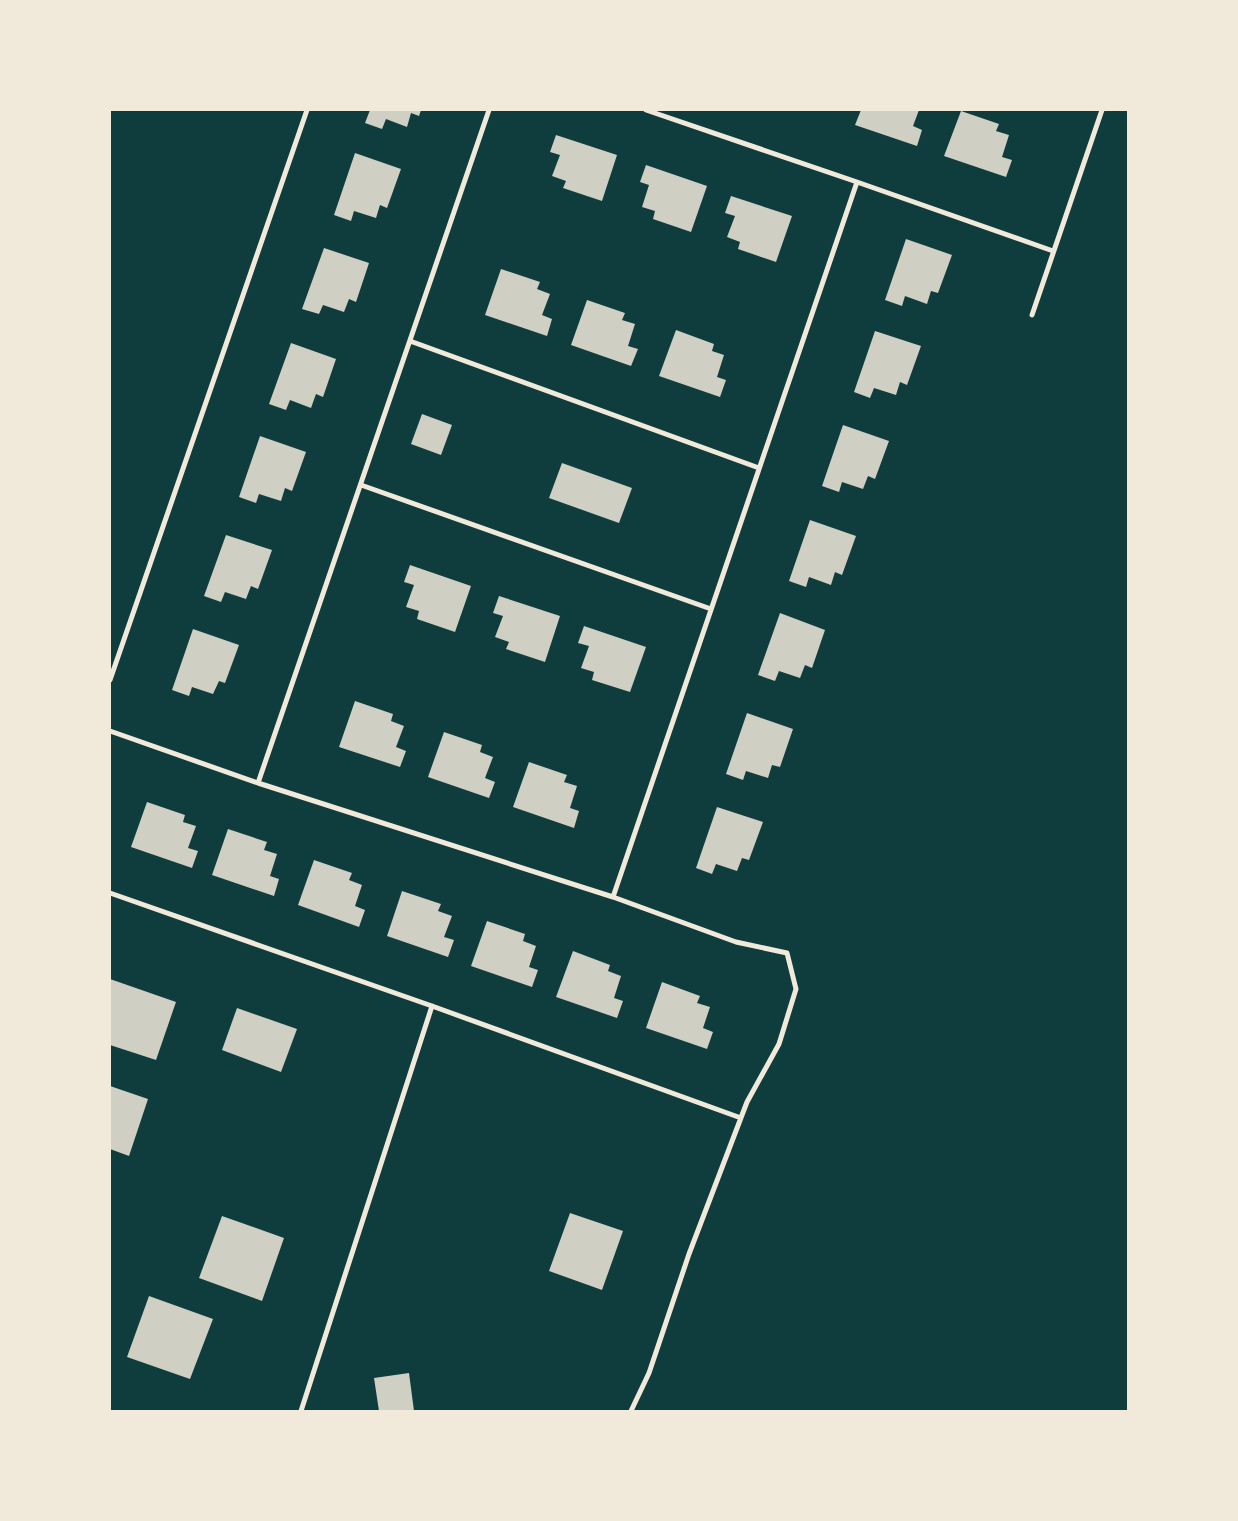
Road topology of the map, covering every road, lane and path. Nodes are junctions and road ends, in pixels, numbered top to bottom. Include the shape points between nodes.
1 (306, 110) edge
2 (489, 110) edge
3 (646, 110) edge
4 (1102, 110) edge
5 (857, 182) junction
6 (1054, 251) junction
7 (1032, 315) dead end
8 (410, 341) junction
9 (760, 468) junction
10 (361, 485) junction
11 (712, 609) junction
12 (110, 680) edge
13 (110, 731) edge
14 (258, 783) junction
15 (110, 893) edge
16 (613, 897) junction
17 (432, 1006) junction
18 (741, 1118) junction
19 (301, 1411) edge
20 (631, 1411) edge

1 - 12 street
2 - 8 street
3 - 5 street
4 - 6 street
5 - 6 street
5 - 9 street
6 - 7 street
8 - 9 street
8 - 10 street
9 - 11 street
10 - 11 street
10 - 14 street
11 - 16 street
13 - 14 street
14 - 16 street
15 - 17 street
16 - 18 street via 736,942 787,953 796,989 778,1044
17 - 18 street
17 - 19 street
18 - 20 street via 689,1254 649,1373

